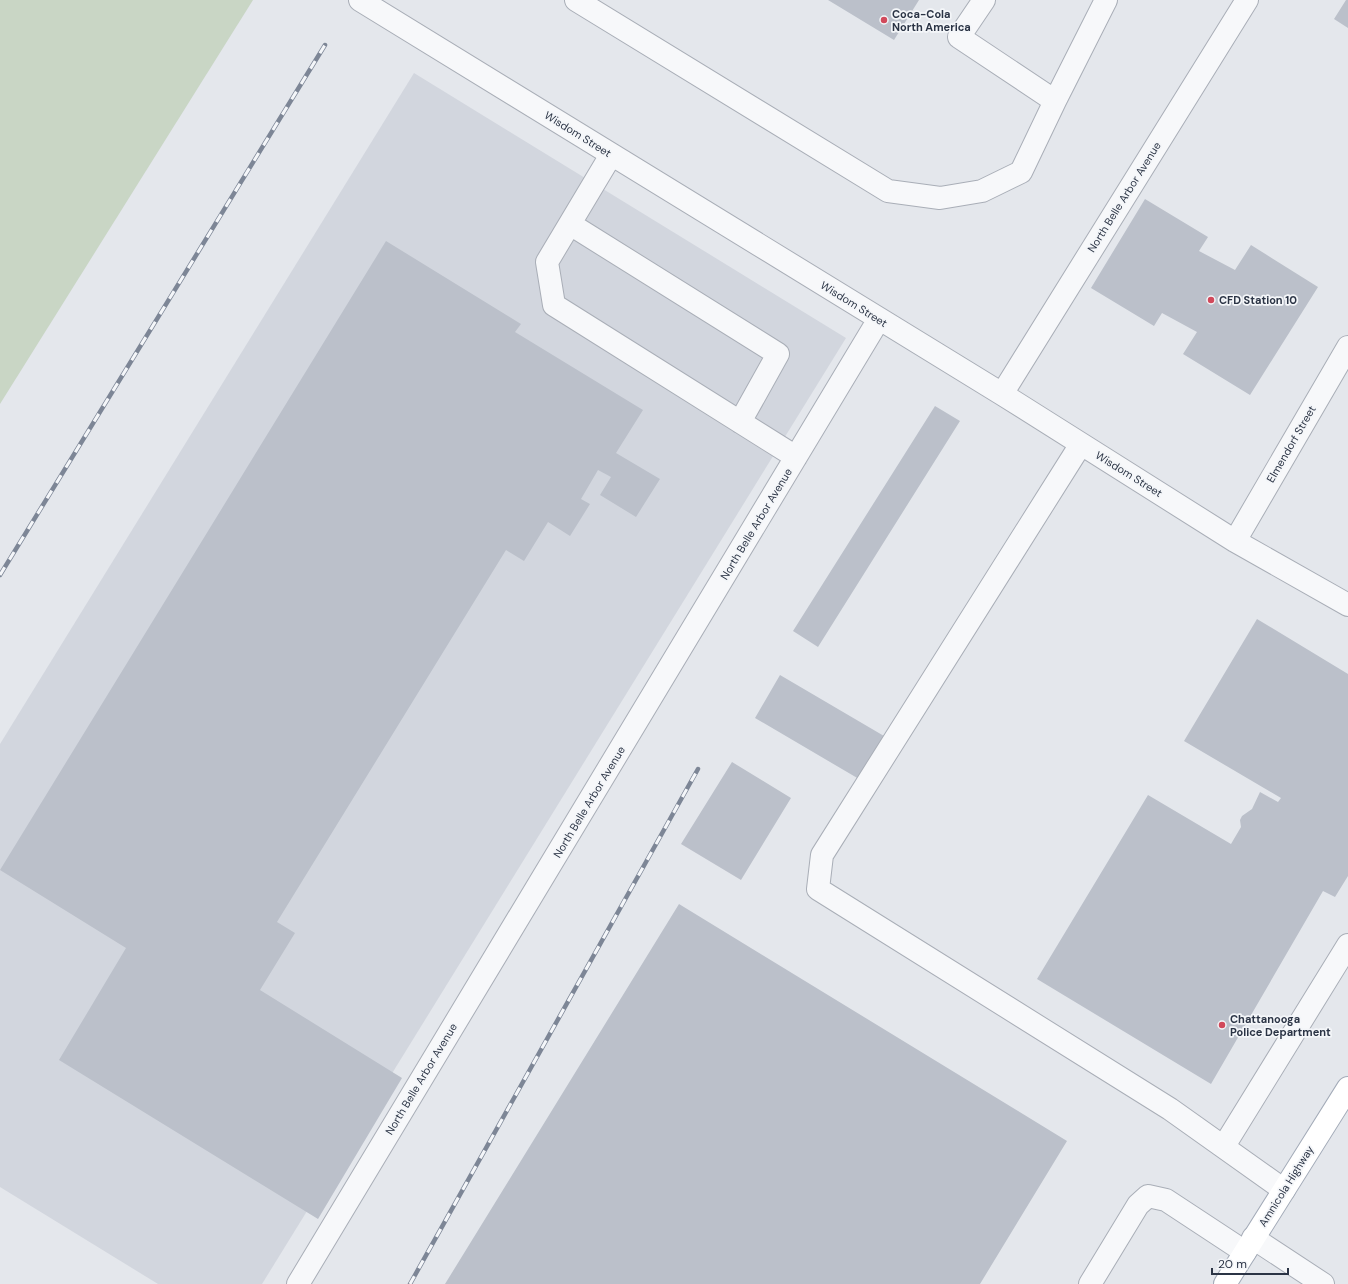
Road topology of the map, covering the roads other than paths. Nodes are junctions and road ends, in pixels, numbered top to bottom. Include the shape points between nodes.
1 (360, 0) edge
2 (576, 0) edge
3 (984, 0) edge
4 (1106, 0) edge
5 (1247, 0) edge
6 (1055, 100) junction
7 (612, 155) junction
8 (570, 224) junction
9 (879, 319) junction
10 (1348, 347) edge
11 (1002, 394) junction
12 (740, 422) junction
13 (1081, 444) junction
14 (796, 457) junction
15 (1235, 541) junction
16 (1348, 605) edge
17 (1348, 945) edge
18 (1348, 1088) edge
19 (1224, 1146) junction
20 (1284, 1190) junction
21 (1249, 1245) junction
22 (298, 1284) edge
23 (1090, 1284) edge
24 (1225, 1284) edge
25 (1323, 1284) edge

1 - 7 street, Wisdom Street
2 - 6 street via 888,191 940,198 982,191 1020,172
3 - 6 street via 959,37
4 - 6 street
5 - 11 street, North Belle Arbor Avenue
7 - 8 street
7 - 9 street, Wisdom Street
8 - 12 street via 547,262 554,305
8 - 12 street via 778,354
9 - 11 street, Wisdom Street
9 - 14 street, North Belle Arbor Avenue
10 - 15 street, Elmendorf Street
11 - 13 street, Wisdom Street
12 - 14 street
13 - 15 street, Wisdom Street
13 - 19 street via 822,855 818,888 1170,1109
14 - 22 street, North Belle Arbor Avenue
15 - 16 street, Wisdom Street
17 - 19 street
18 - 20 main road, Amnicola Highway
19 - 20 street
20 - 21 main road, Amnicola Highway
21 - 23 street via 1166,1200 1148,1196 1138,1205
21 - 24 main road, Amnicola Highway
21 - 25 street

